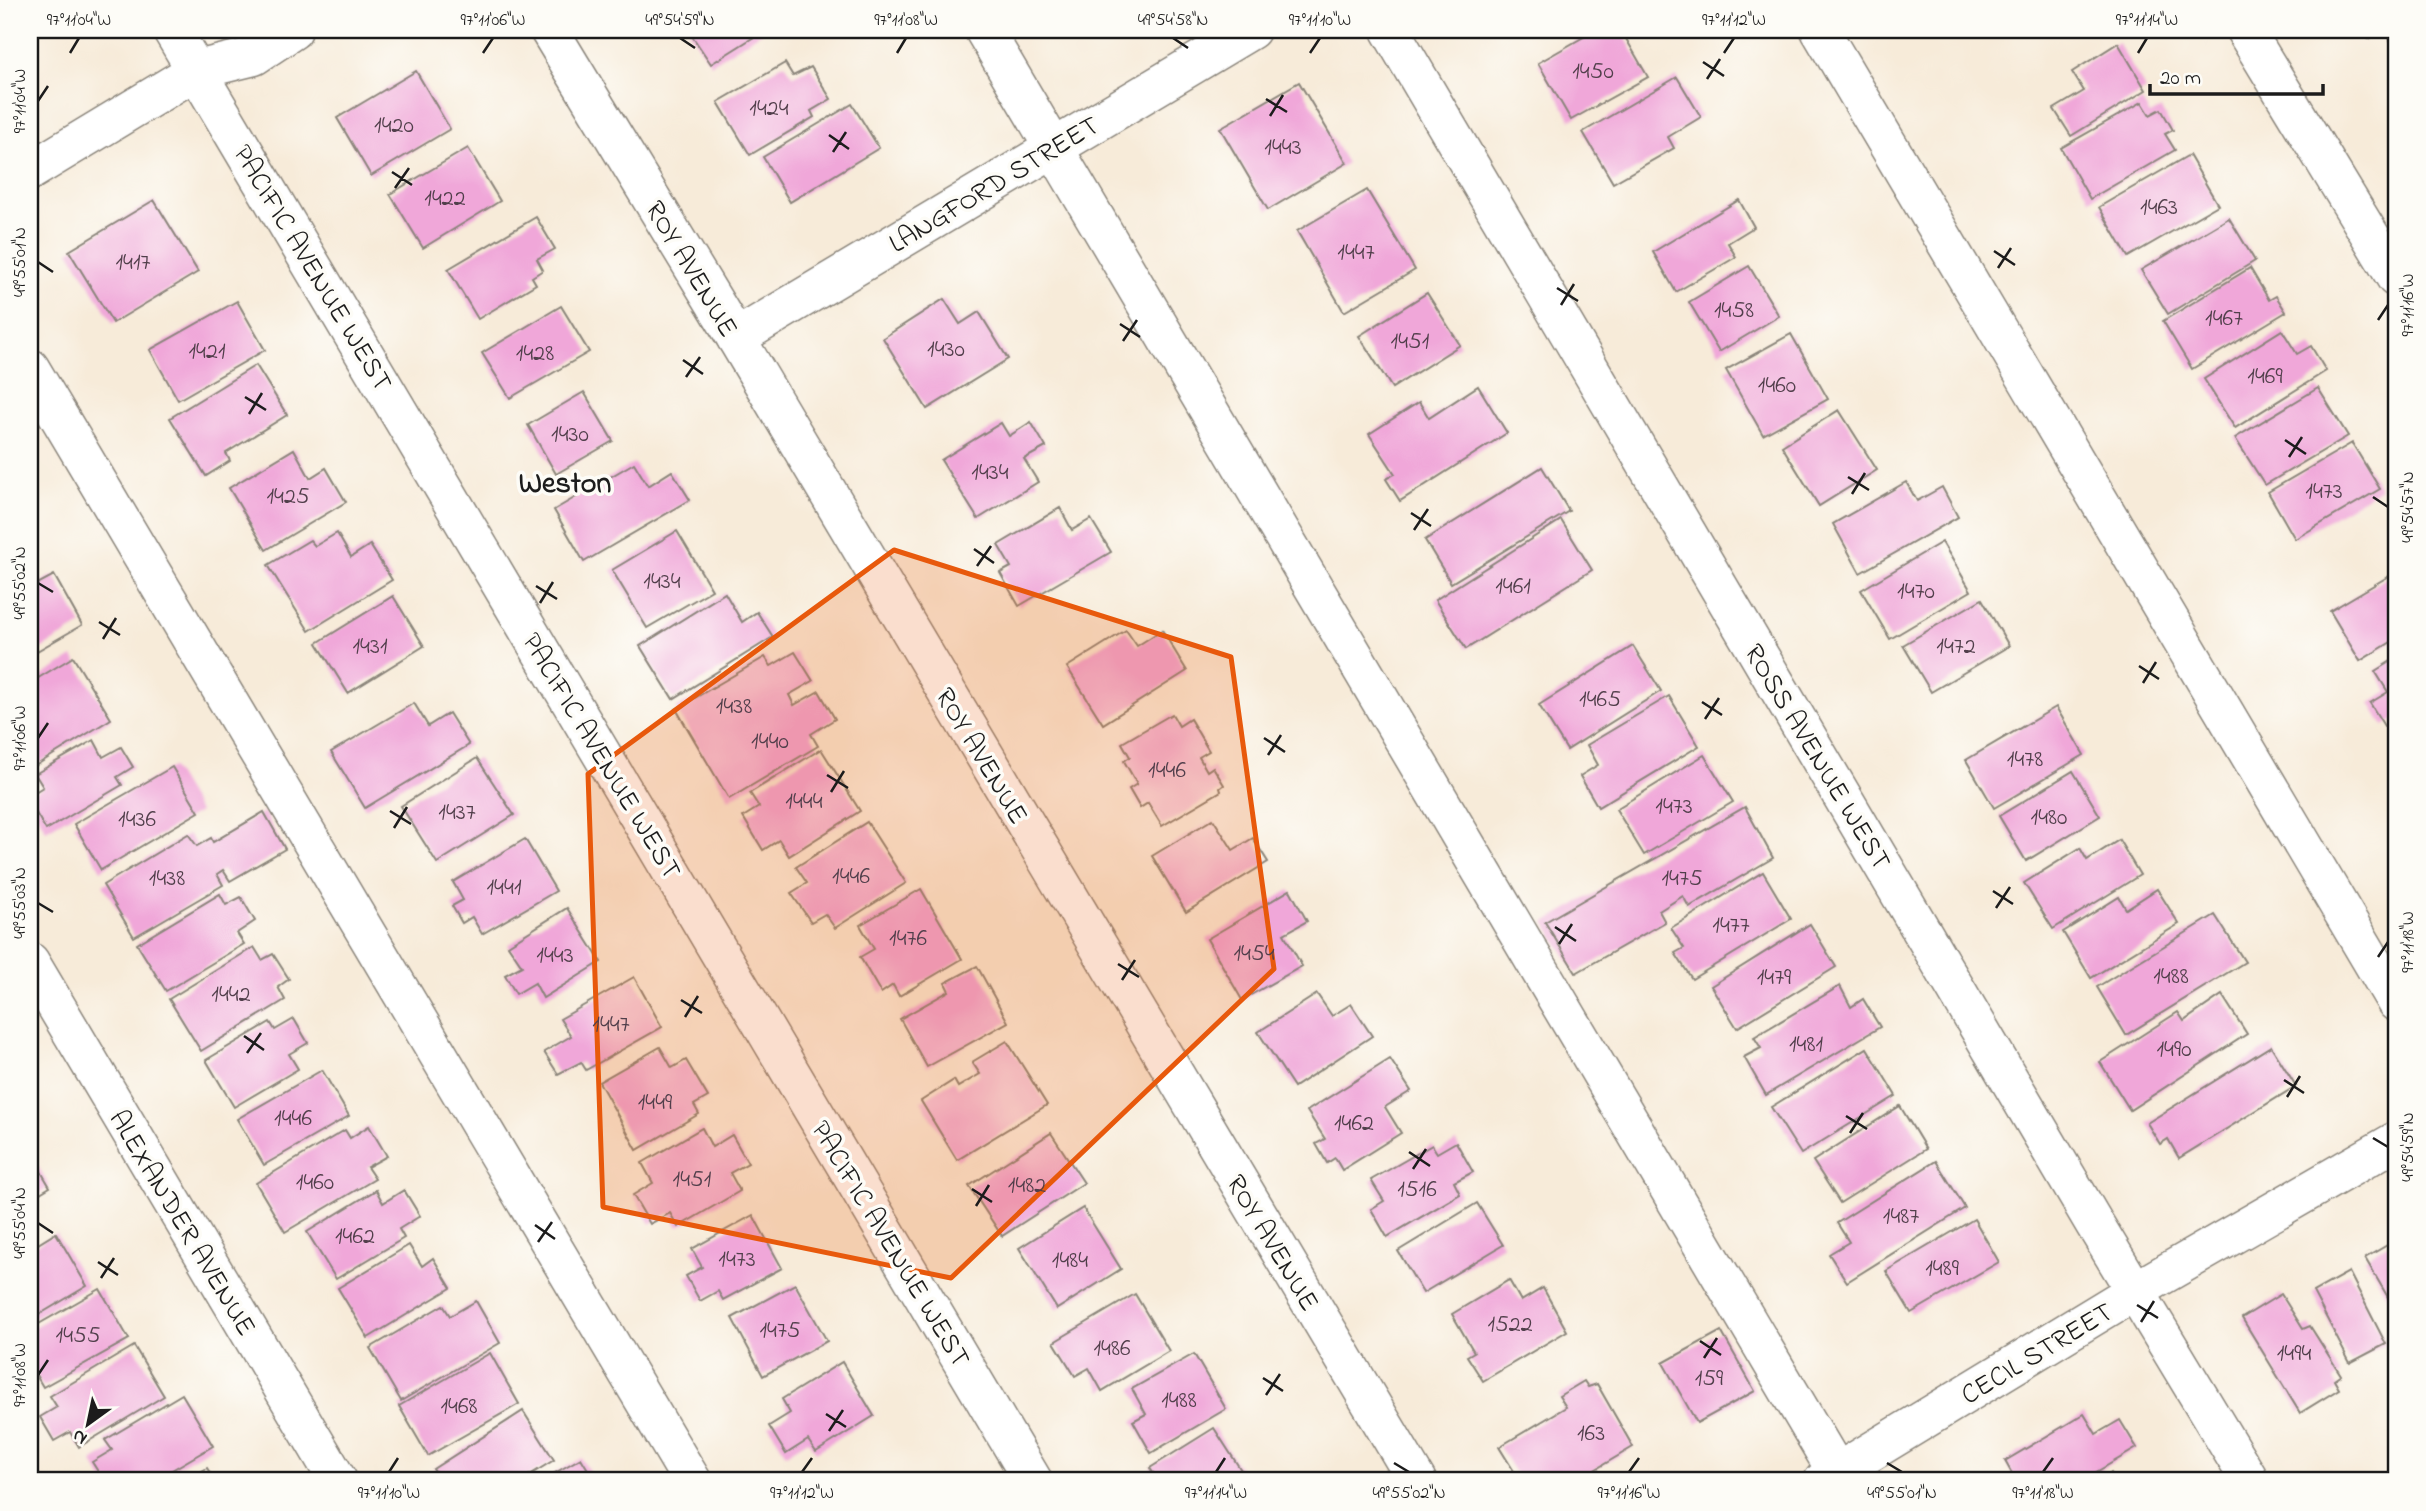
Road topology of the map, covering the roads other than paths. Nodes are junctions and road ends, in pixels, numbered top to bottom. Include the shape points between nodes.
1 (172, 30) edge
2 (293, 30) edge
3 (549, 30) edge
4 (984, 30) edge
5 (1251, 30) edge
6 (1390, 30) edge
7 (1820, 30) edge
8 (2245, 30) edge
9 (197, 71) junction
10 (1054, 145) junction
11 (30, 171) edge
12 (2396, 278) edge
13 (736, 338) junction
14 (30, 368) edge
15 (30, 962) edge
16 (2396, 1002) edge
17 (2396, 1141) edge
18 (2135, 1291) junction
19 (1834, 1478) edge
20 (338, 1481) edge
21 (692, 1481) edge
22 (1033, 1481) edge
23 (1417, 1481) edge
24 (2250, 1481) edge

1 - 9 street, PACIFIC AVENUE WEST
2 - 9 street via 254,56
3 - 13 street, ROY AVENUE
4 - 10 street
5 - 10 street, LANGFORD STREET
6 - 18 street, ROSS AVENUE WEST
7 - 16 street
8 - 12 street
9 - 11 street
9 - 22 street, PACIFIC AVENUE WEST
10 - 13 street, LANGFORD STREET
10 - 19 street
13 - 23 street, ROY AVENUE
14 - 21 street
15 - 20 street, ALEXANDER AVENUE
17 - 18 street, CECIL STREET
18 - 19 street, CECIL STREET
18 - 24 street, ROSS AVENUE WEST

